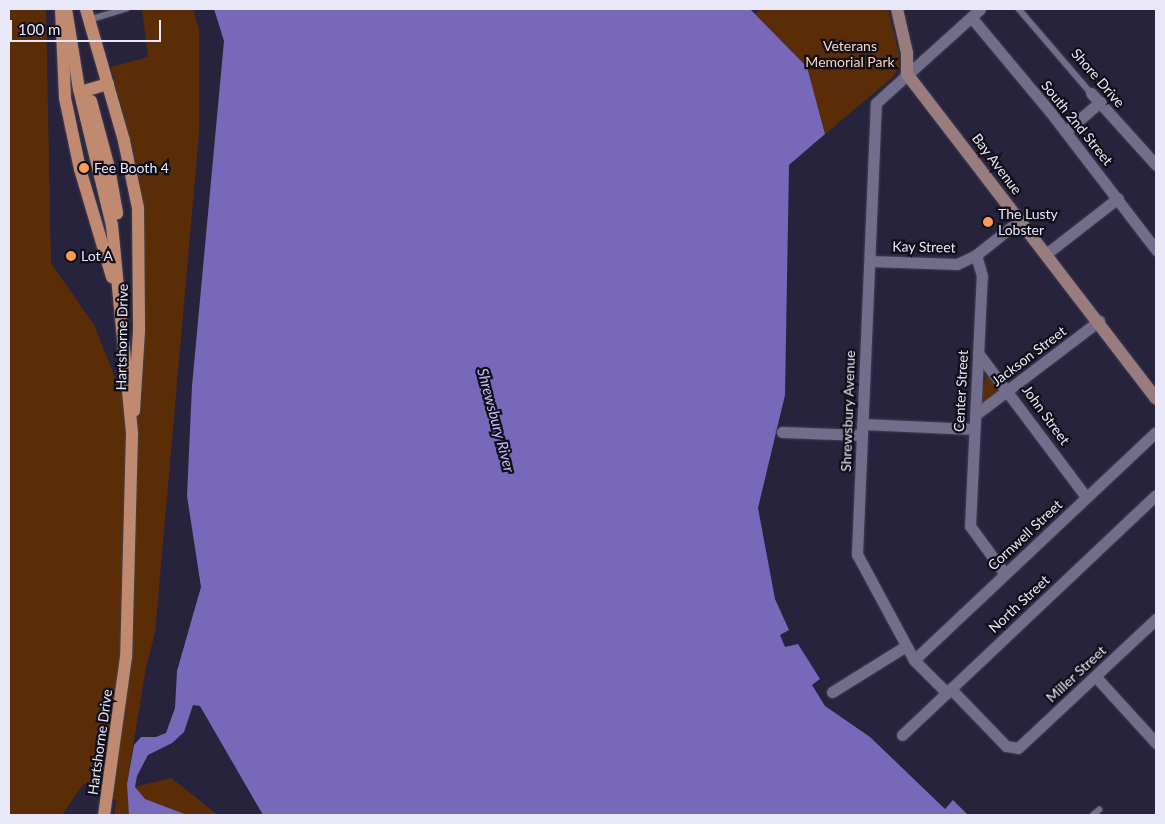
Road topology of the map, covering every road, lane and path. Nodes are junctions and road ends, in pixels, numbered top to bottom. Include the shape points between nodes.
1 (61, 9) edge
2 (66, 9) edge
3 (126, 9) edge
4 (897, 9) edge
5 (980, 9) edge
6 (1019, 9) edge
7 (87, 14) edge
8 (971, 17) junction
9 (70, 29) junction
10 (907, 74) junction
11 (108, 84) junction
12 (87, 90) junction
13 (1091, 93) joint
14 (1100, 102) junction
15 (1066, 131) junction
16 (124, 141) junction
17 (103, 146) junction
18 (1156, 166) edge
19 (1118, 198) junction
20 (136, 200) junction
21 (115, 203) junction
22 (1020, 220) junction
23 (1156, 250) edge
24 (1046, 254) junction
25 (976, 255) junction
26 (870, 261) junction
27 (120, 298) junction
28 (1099, 322) junction
29 (978, 353) junction
30 (1009, 390) junction
31 (1156, 398) edge
32 (976, 414) junction
33 (974, 429) junction
34 (862, 430) junction
35 (782, 432) dead end
36 (1156, 432) edge
37 (132, 434) junction
38 (1156, 495) edge
39 (1086, 498) junction
40 (1005, 574) junction
41 (1156, 619) edge
42 (906, 646) junction
43 (914, 660) junction
44 (1095, 676) junction
45 (949, 691) junction
46 (832, 692) dead end
47 (902, 735) dead end
48 (1156, 743) edge
49 (1015, 750) joint
50 (1099, 810) dead end
51 (104, 815) edge
52 (1093, 815) edge

1 - 27 main road via 65,98 80,169
2 - 9 main road, Hartshorne Drive
3 - 7 lane
4 - 10 street via 907,53
5 - 8 street
6 - 13 lane, Shore Drive
7 - 11 main road, Hartshorne Drive
8 - 10 street
8 - 15 street, South 2nd Street
9 - 12 main road
9 - 27 main road, Hartshorne Drive via 79,89 112,225
10 - 22 street, Bay Avenue
10 - 26 street, Shrewsbury Avenue via 876,103
11 - 12 main road
11 - 16 main road, Hartshorne Drive
12 - 17 main road
13 - 14 street, Shore Drive
14 - 15 street
14 - 18 street, Shore Drive
15 - 19 street, South 2nd Street
16 - 17 main road
16 - 20 main road, Hartshorne Drive
17 - 21 main road
19 - 23 street, South 2nd Street
19 - 24 street
20 - 21 main road
20 - 37 main road, Hartshorne Drive via 138,383
21 - 27 main road
22 - 24 street, Bay Avenue
22 - 25 street
24 - 28 street, Bay Avenue
25 - 26 street, Kay Street via 957,264
25 - 29 street, Center Street via 982,276
26 - 34 street, Shrewsbury Avenue
27 - 37 main road, Hartshorne Drive
28 - 30 street, Jackson Street
28 - 31 street, Bay Avenue
29 - 30 street, John Street
29 - 32 street, Center Street
30 - 32 street, Jackson Street
30 - 39 street, John Street
32 - 33 street, Center Street
33 - 34 street
33 - 40 street, Center Street via 970,526
34 - 35 street
34 - 42 street, Shrewsbury Avenue via 857,554
36 - 39 street, Cornwell Street
37 - 51 main road, Hartshorne Drive via 126,657
38 - 45 street, North Street
39 - 40 street, Cornwell Street
40 - 43 street, Cornwell Street
41 - 44 street, Miller Street
42 - 43 street, Shrewsbury Avenue
42 - 46 street
43 - 45 street, Shrewsbury Avenue
44 - 48 street
44 - 49 street, Miller Street
45 - 47 street, North Street
45 - 49 street, Shrewsbury Avenue via 1006,746
50 - 52 lane

